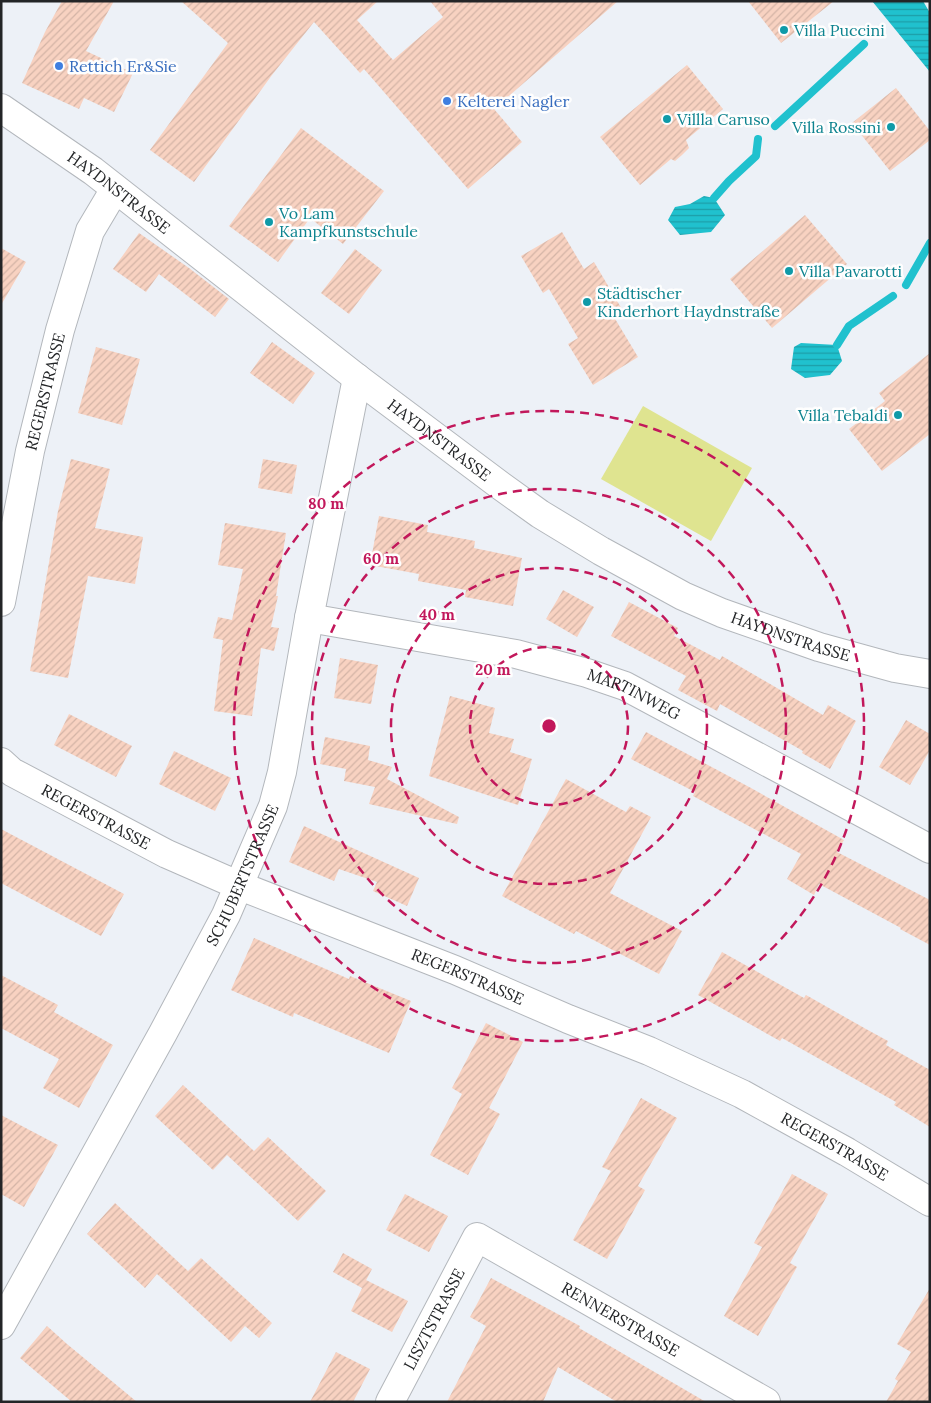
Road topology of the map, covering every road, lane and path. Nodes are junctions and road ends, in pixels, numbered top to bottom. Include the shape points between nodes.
1 (1, 108) edge
2 (114, 189) junction
3 (357, 378) junction
4 (1, 602) edge
5 (309, 618) junction
6 (930, 674) edge
7 (1, 762) edge
8 (930, 849) edge
9 (240, 886) junction
10 (930, 1202) edge
11 (477, 1237) joint
12 (1, 1325) edge
13 (390, 1402) edge
14 (766, 1402) edge

1 - 2 street, HAYDNSTRASSE
2 - 3 street, HAYDNSTRASSE
2 - 4 street, REGERSTRASSE via 90,231 60,330 30,451
3 - 5 street, SCHUBERTSTRASSE
3 - 6 street, HAYDNSTRASSE via 540,514 684,596 819,647 894,668
5 - 8 street, MARTINWEG via 516,654 625,686
5 - 9 street, SCHUBERTSTRASSE via 282,772 273,806
7 - 9 street, REGERSTRASSE via 12,772 166,854
9 - 10 street, REGERSTRASSE via 650,1051 742,1094
9 - 12 street, SCHUBERTSTRASSE via 163,1033
11 - 13 street, LISZTSTRASSE
11 - 14 street, RENNERSTRASSE

